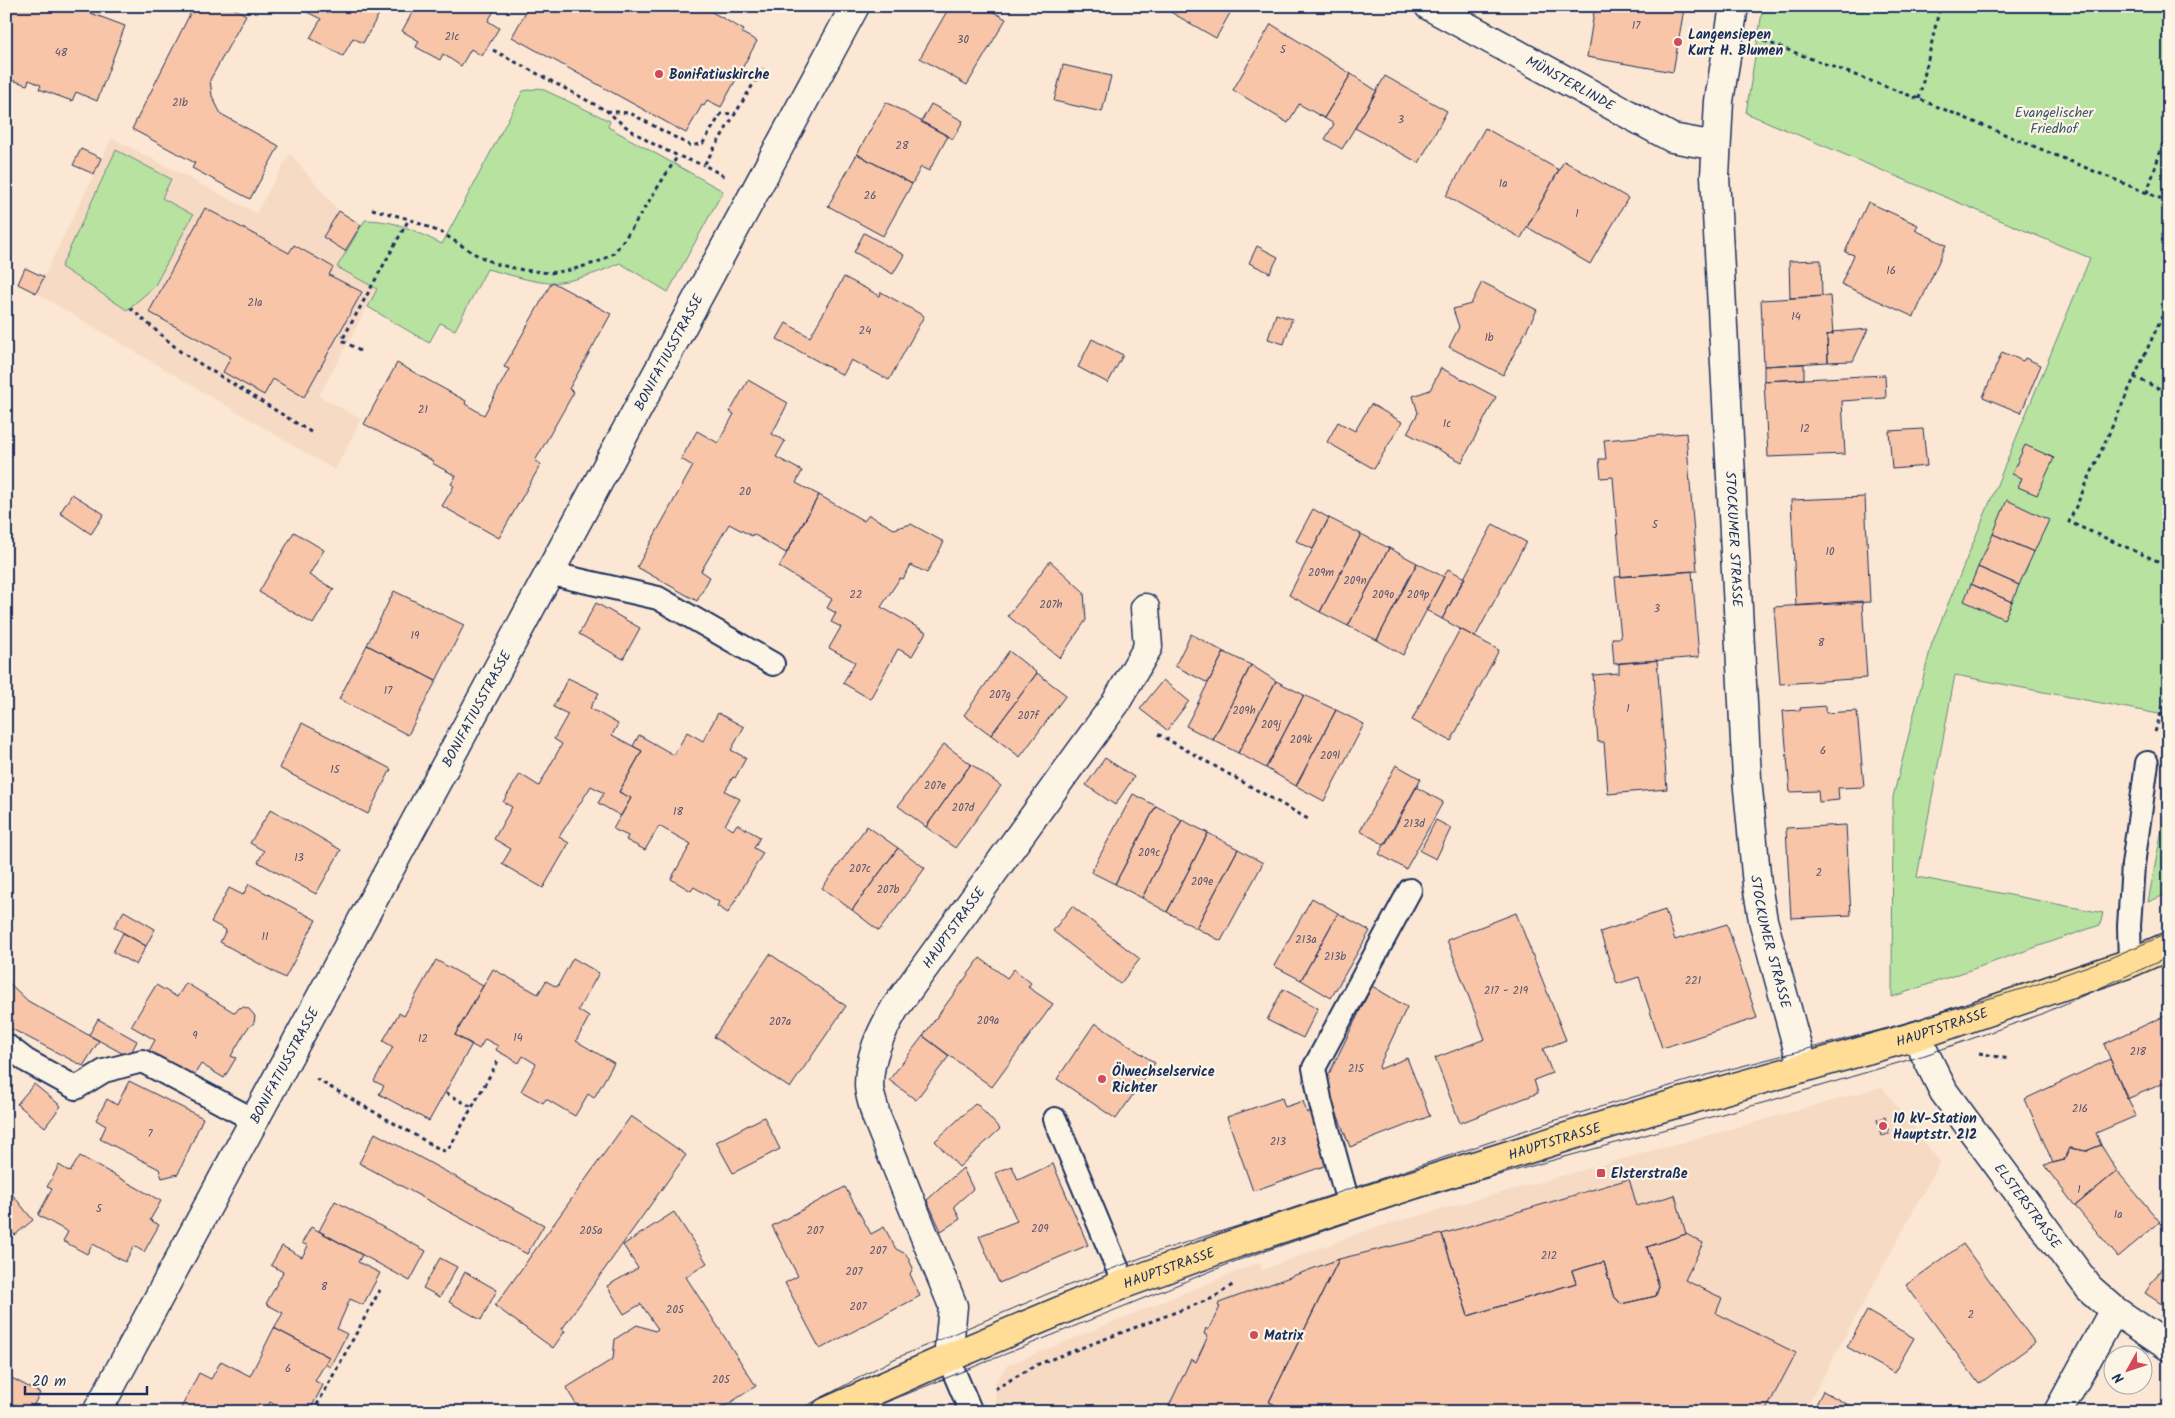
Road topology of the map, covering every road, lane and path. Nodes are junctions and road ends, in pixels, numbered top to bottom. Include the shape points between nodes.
1 (855, 6) edge
2 (1429, 6) edge
3 (1940, 6) edge
4 (1732, 17) edge
5 (493, 50) dead end
6 (763, 68) dead end
7 (1919, 99) junction
8 (607, 111) junction
9 (736, 113) junction
10 (2169, 124) edge
11 (1716, 146) junction
12 (676, 157) junction
13 (704, 165) junction
14 (712, 170) dead end
15 (2147, 193) junction
16 (2169, 202) edge
17 (372, 208) dead end
18 (409, 219) junction
19 (2169, 300) edge
20 (130, 308) dead end
21 (360, 351) dead end
22 (2134, 377) junction
23 (2169, 393) edge
24 (314, 434) dead end
25 (2169, 566) edge
26 (548, 573) junction
27 (1145, 608) dead end
28 (774, 664) dead end
29 (2169, 688) edge
30 (1158, 734) dead end
31 (2147, 763) joint
32 (1308, 819) dead end
33 (1410, 890) dead end
34 (2169, 946) edge
35 (2130, 962) junction
36 (1916, 1036) junction
37 (6, 1045) edge
38 (499, 1059) dead end
39 (286, 1061) junction
40 (1803, 1068) junction
41 (446, 1093) dead end
42 (472, 1107) junction
43 (1054, 1119) dead end
44 (254, 1120) junction
45 (1349, 1206) junction
46 (1124, 1284) junction
47 (380, 1290) dead end
48 (1213, 1298) dead end
49 (2114, 1310) junction
50 (2169, 1347) edge
51 (948, 1358) junction
52 (970, 1409) edge
53 (97, 1412) edge
54 (313, 1412) edge
55 (826, 1412) edge
56 (2058, 1412) edge

1 - 26 street, BONIFATIUSSTRASSE
2 - 11 street, MÜNSTERLINDE via 1672,138
3 - 7 path
4 - 7 path
4 - 11 street, STOCKUMER STRASSE via 1719,101
5 - 8 path
6 - 9 path
7 - 15 path
8 - 9 path via 630,113 691,146 703,143 721,114
8 - 12 path via 622,126
9 - 13 path
10 - 15 path
11 - 40 street, STOCKUMER STRASSE via 1747,778 1763,920
12 - 13 path
12 - 18 path via 614,253 571,270 550,273 496,264 442,233
13 - 14 path
15 - 16 path
17 - 18 path
18 - 21 path via 342,340
19 - 22 path
20 - 24 path via 181,352
22 - 23 path
22 - 25 path via 2069,522
26 - 28 lane via 658,598
26 - 39 street, BONIFATIUSSTRASSE
27 - 51 street, HAUPTSTRASSE via 1148,647 1114,704 895,1008 881,1031 872,1060 869,1087 876,1116 953,1306
29 - 31 path
30 - 32 path
31 - 35 lane via 2133,865
33 - 45 lane via 1314,1068
34 - 35 main road, HAUPTSTRASSE
35 - 36 main road, HAUPTSTRASSE
36 - 40 main road, HAUPTSTRASSE
36 - 49 street, ELSTERSTRASSE via 1944,1092 2089,1288
37 - 44 lane via 76,1088 104,1071 142,1061
38 - 42 path
39 - 42 path via 443,1152 450,1146
39 - 44 street, BONIFATIUSSTRASSE
40 - 45 main road, HAUPTSTRASSE
41 - 42 path
43 - 46 lane
44 - 53 street, BONIFATIUSSTRASSE
45 - 46 main road, HAUPTSTRASSE
46 - 51 main road, HAUPTSTRASSE
47 - 54 path
48 - 52 path via 1036,1365
49 - 50 street, ELSTERSTRASSE
49 - 56 street
51 - 52 lane
51 - 55 main road, HAUPTSTRASSE

